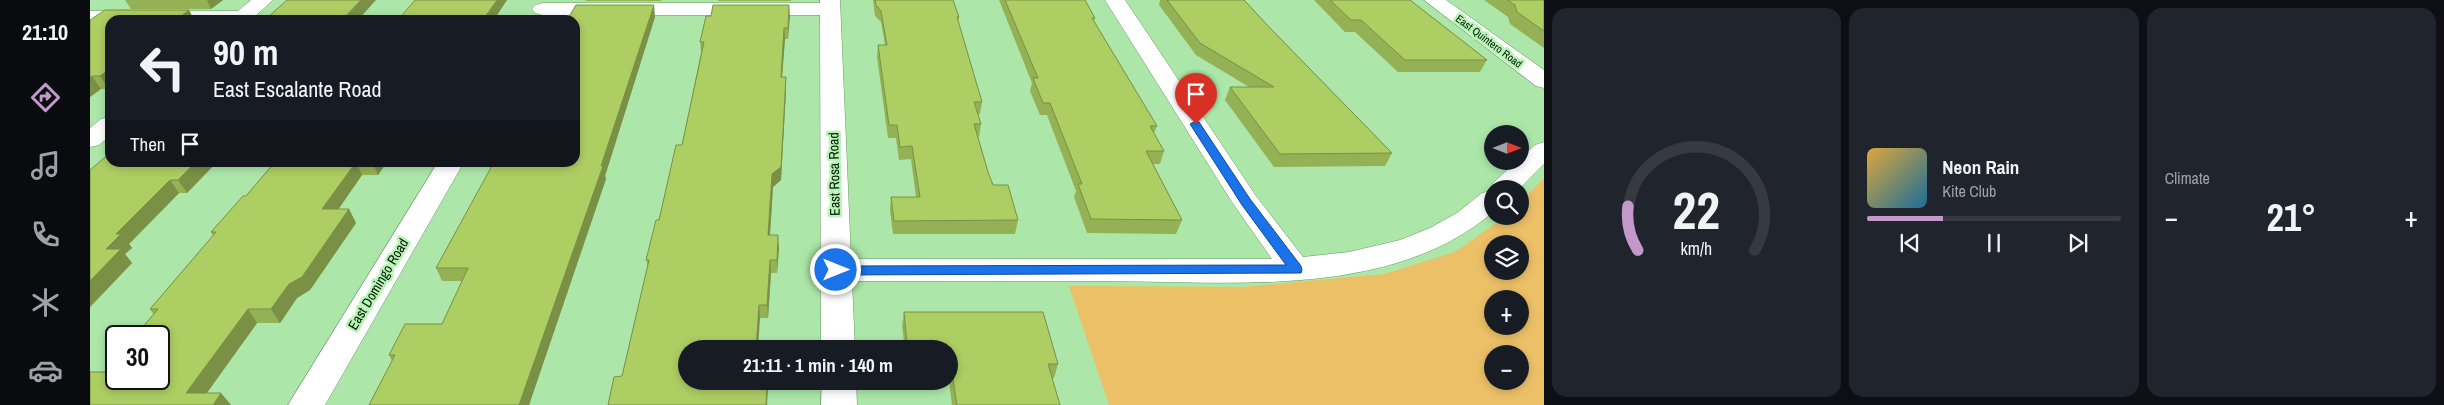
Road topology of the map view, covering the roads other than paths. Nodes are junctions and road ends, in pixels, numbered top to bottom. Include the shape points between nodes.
1 (263, 0) edge
2 (1115, 0) edge
3 (1434, 0) edge
4 (830, 5) edge
5 (542, 10) edge
6 (245, 15) edge
7 (90, 17) edge
8 (105, 17) edge
9 (1544, 81) edge
10 (105, 128) edge
11 (90, 140) edge
12 (1544, 150) edge
13 (448, 167) edge
14 (1512, 180) edge
15 (1484, 206) edge
16 (836, 270) junction
17 (1296, 270) junction
18 (838, 340) edge
19 (839, 390) edge
20 (306, 405) edge
21 (839, 405) edge

1 - 6 street
2 - 17 street via 1246,202
3 - 9 street, East Quintero Road
4 - 5 street
4 - 16 street, East Rosa Road
7 - 8 street
10 - 11 street
12 - 14 street
13 - 20 street, East Domingo Road
15 - 17 street via 1436,238 1408,248 1345,264
16 - 17 street
16 - 18 street, East Rosa Road
19 - 21 street

